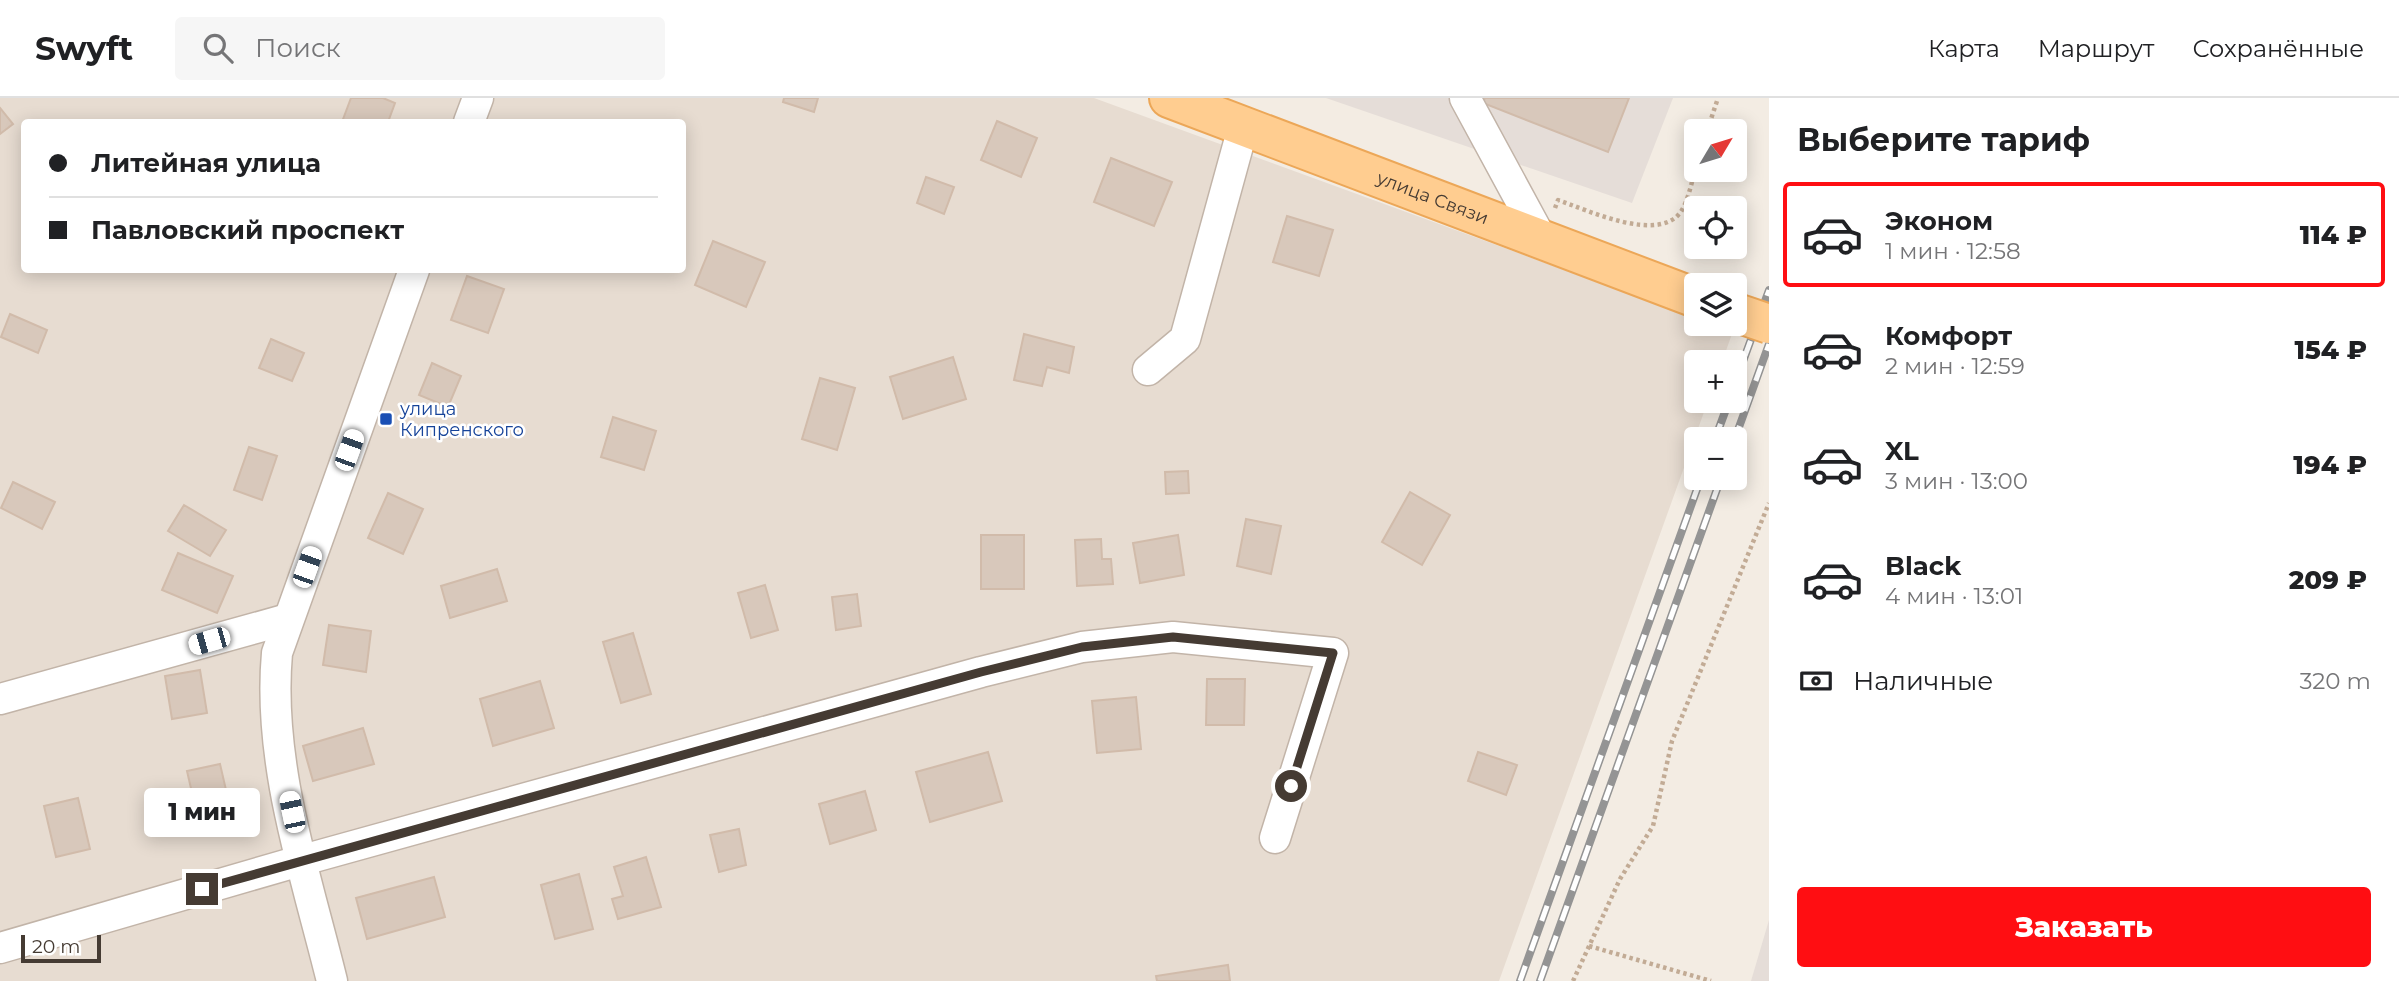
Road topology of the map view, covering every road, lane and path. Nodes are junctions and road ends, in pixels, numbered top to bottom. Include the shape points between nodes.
1 (478, 98) edge
2 (1169, 98) edge
3 (1465, 98) edge
4 (1718, 98) edge
5 (469, 119) edge
6 (1711, 119) edge
7 (1244, 124) junction
8 (1691, 182) edge
9 (1558, 201) dead end
10 (1543, 242) junction
11 (413, 273) edge
12 (1684, 293) edge
13 (1747, 316) edge
14 (1769, 324) edge
15 (1148, 370) dead end
16 (1769, 503) edge
17 (288, 619) junction
18 (0, 699) edge
19 (1275, 838) dead end
20 (303, 860) junction
21 (1589, 946) junction
22 (0, 948) edge
23 (332, 981) edge
24 (1573, 981) edge
25 (1712, 981) edge

1 - 5 street
2 - 7 main road, улица Связи
3 - 10 street
4 - 6 path
7 - 10 main road, улица Связи
7 - 15 street via 1185,339
8 - 9 path via 1682,211 1664,223 1639,227
10 - 12 main road, улица Связи
11 - 17 street
13 - 14 main road, bridge
16 - 21 path via 1672,741 1653,826 1620,879
17 - 18 street
17 - 20 street via 277,653 277,740
19 - 20 street via 1333,653 1173,637 1082,647 981,672
20 - 22 street
20 - 23 street
21 - 24 path
21 - 25 path

